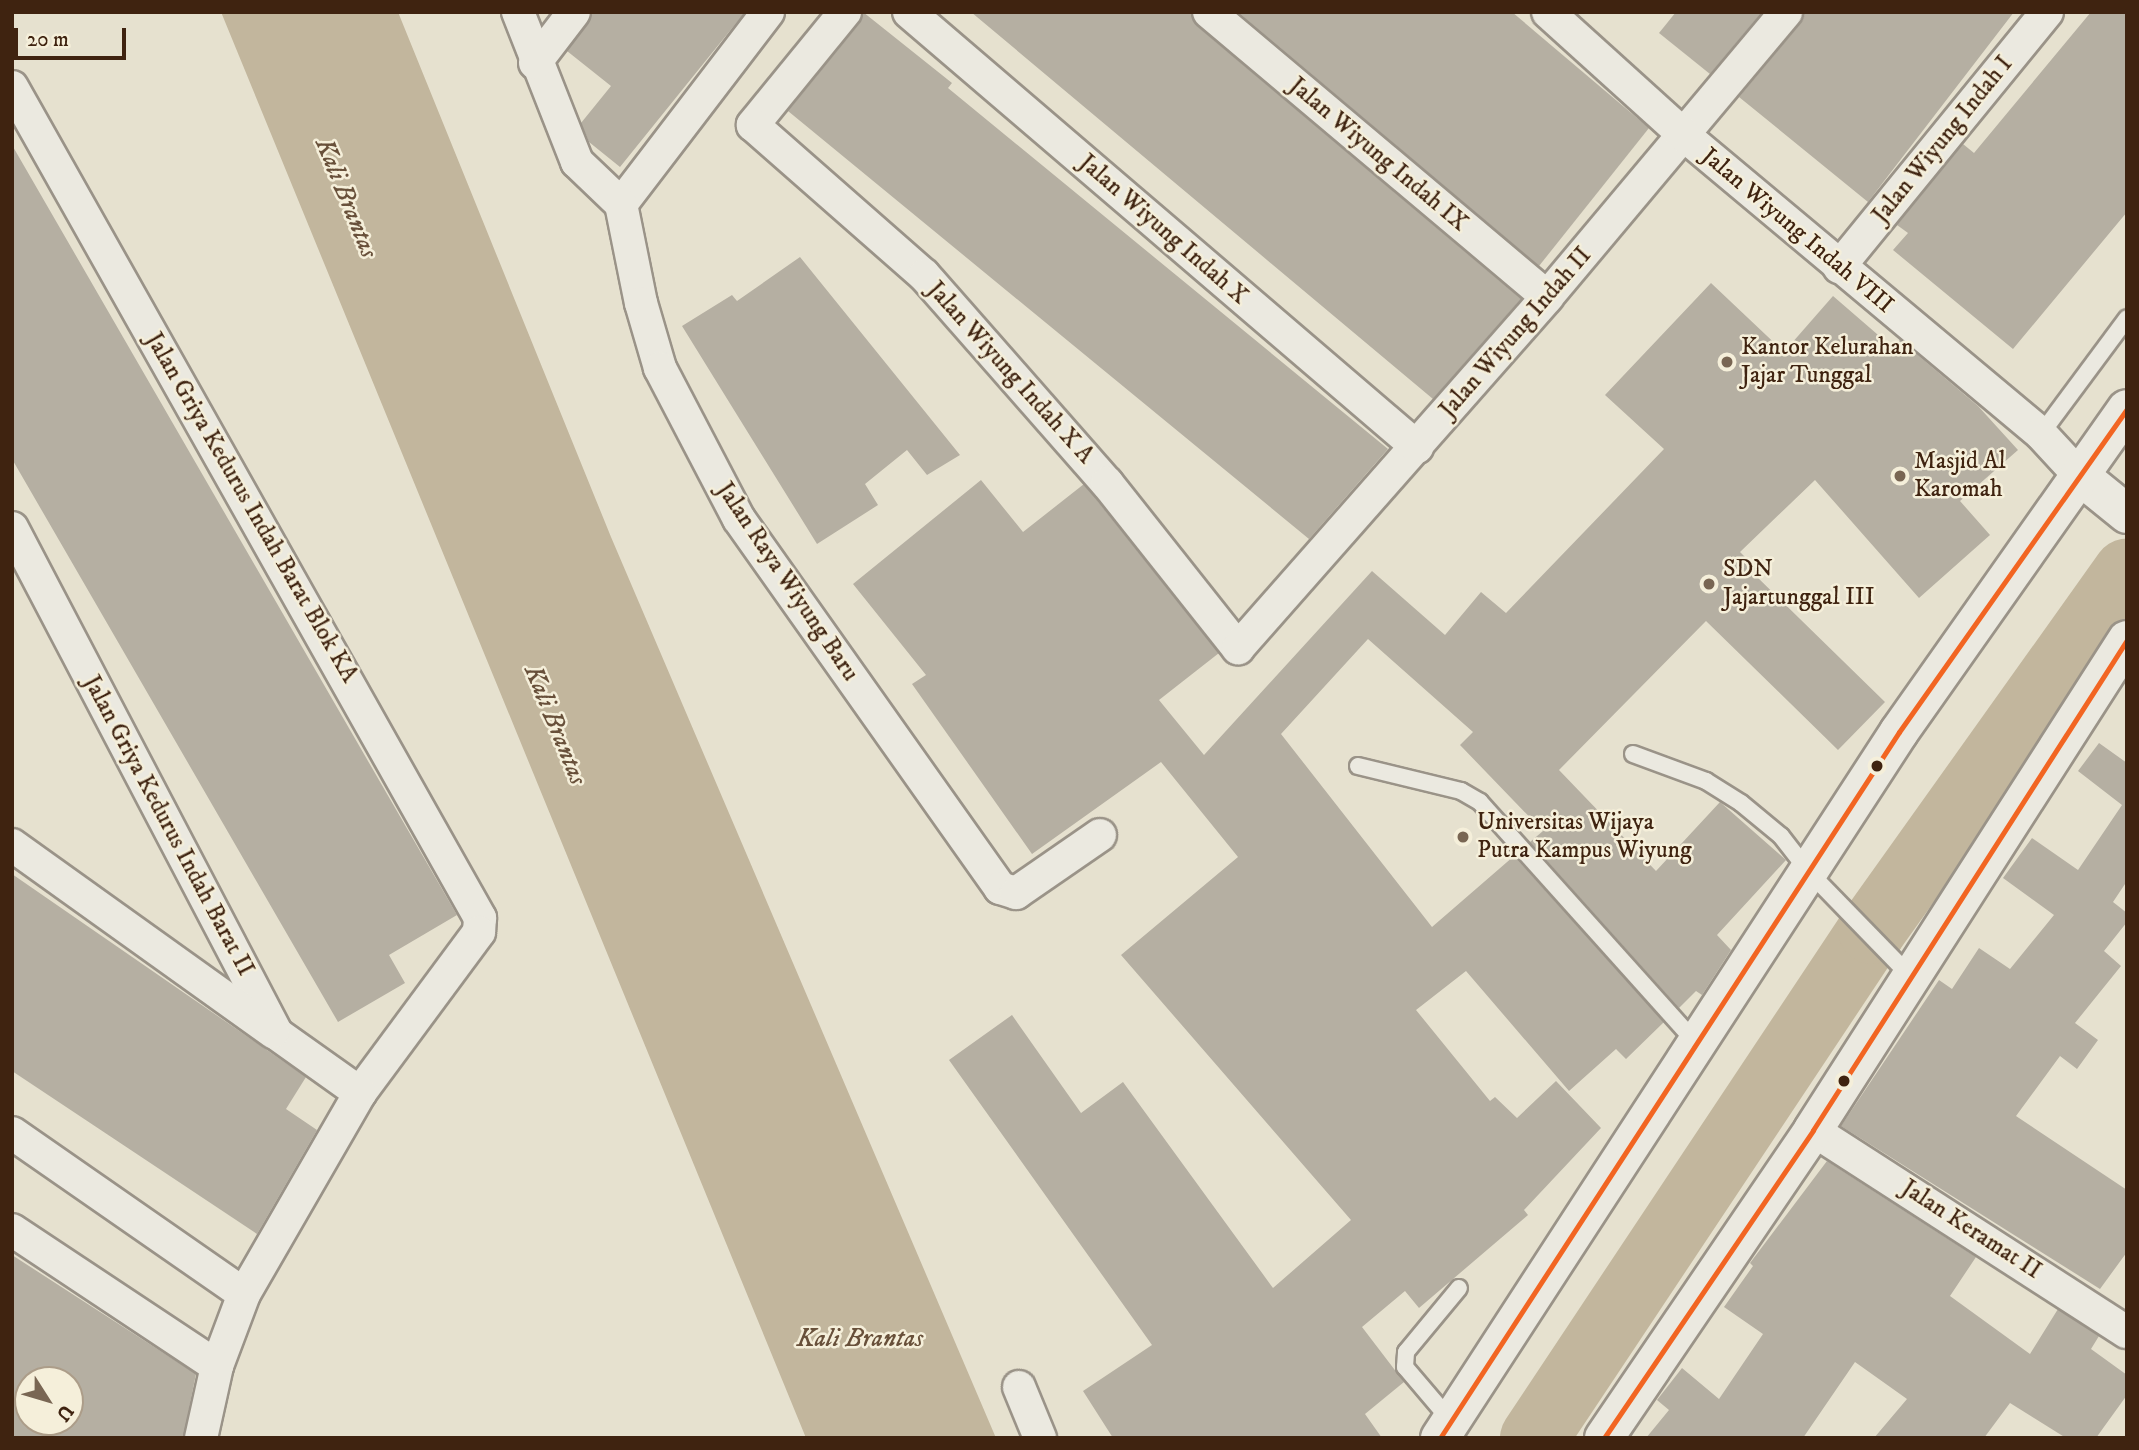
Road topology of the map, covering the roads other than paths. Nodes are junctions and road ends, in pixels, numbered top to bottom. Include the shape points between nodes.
1 (518, 12) edge
2 (574, 12) edge
3 (768, 12) edge
4 (845, 12) edge
5 (909, 12) edge
6 (1209, 12) edge
7 (1548, 12) edge
8 (1786, 12) edge
9 (2047, 12) edge
10 (535, 62) junction
11 (12, 87) edge
12 (1685, 136) junction
13 (621, 204) junction
14 (1839, 267) junction
15 (1548, 297) junction
16 (2127, 318) edge
17 (2127, 409) edge
18 (2041, 434) junction
19 (1416, 447) junction
20 (2083, 478) junction
21 (2127, 514) edge
22 (12, 528) edge
23 (2127, 640) edge
24 (1238, 648) joint
25 (1633, 754) dead end
26 (1358, 766) dead end
27 (1100, 835) dead end
28 (12, 845) edge
29 (1818, 881) junction
30 (1910, 976) junction
31 (277, 1034) junction
32 (1697, 1044) junction
33 (360, 1093) junction
34 (1814, 1130) junction
35 (12, 1133) edge
36 (12, 1230) edge
37 (1459, 1288) dead end
38 (244, 1294) junction
39 (2127, 1332) edge
40 (217, 1366) junction
41 (1019, 1387) dead end
42 (1445, 1430) edge
43 (201, 1438) edge
44 (1040, 1438) edge
45 (1604, 1438) edge

1 - 10 street
2 - 10 street
3 - 13 street
4 - 24 street, Jalan Wiyung Indah X A via 753,125 924,275 1107,483
5 - 19 street, Jalan Wiyung Indah X
6 - 15 street, Jalan Wiyung Indah IX
7 - 12 street, Jalan Wiyung Indah VIII
8 - 12 street, Jalan Wiyung Indah II
9 - 14 street, Jalan Wiyung Indah I
10 - 13 street via 577,162
11 - 33 street, Jalan Griya Kedurus Indah Barat Blok KA via 478,911 479,932
12 - 14 street, Jalan Wiyung Indah VIII
12 - 15 street, Jalan Wiyung Indah II
13 - 27 street, Jalan Raya Wiyung Baru via 652,342 685,422 739,519 1000,888 1016,893
14 - 18 street, Jalan Wiyung Indah VIII
15 - 19 street, Jalan Wiyung Indah II
16 - 18 lane
17 - 20 main road
18 - 20 street, Jalan Wiyung Indah VIII
19 - 24 street, Jalan Wiyung Indah II
20 - 21 main road
20 - 29 main road via 1899,732
22 - 31 street, Jalan Griya Kedurus Indah Barat II
23 - 30 main road
25 - 29 lane via 1706,782 1741,803 1781,836
26 - 32 lane via 1461,791 1480,802
28 - 31 street
29 - 30 lane
29 - 32 main road
30 - 34 main road
31 - 33 street, Jalan Griya Kedurus Indah Barat II
32 - 42 main road
33 - 38 street
34 - 39 street, Jalan Keramat II
34 - 45 main road
35 - 38 street
36 - 40 street
37 - 42 lane via 1406,1352 1405,1360 1411,1379
38 - 40 street
40 - 43 street
41 - 44 street

